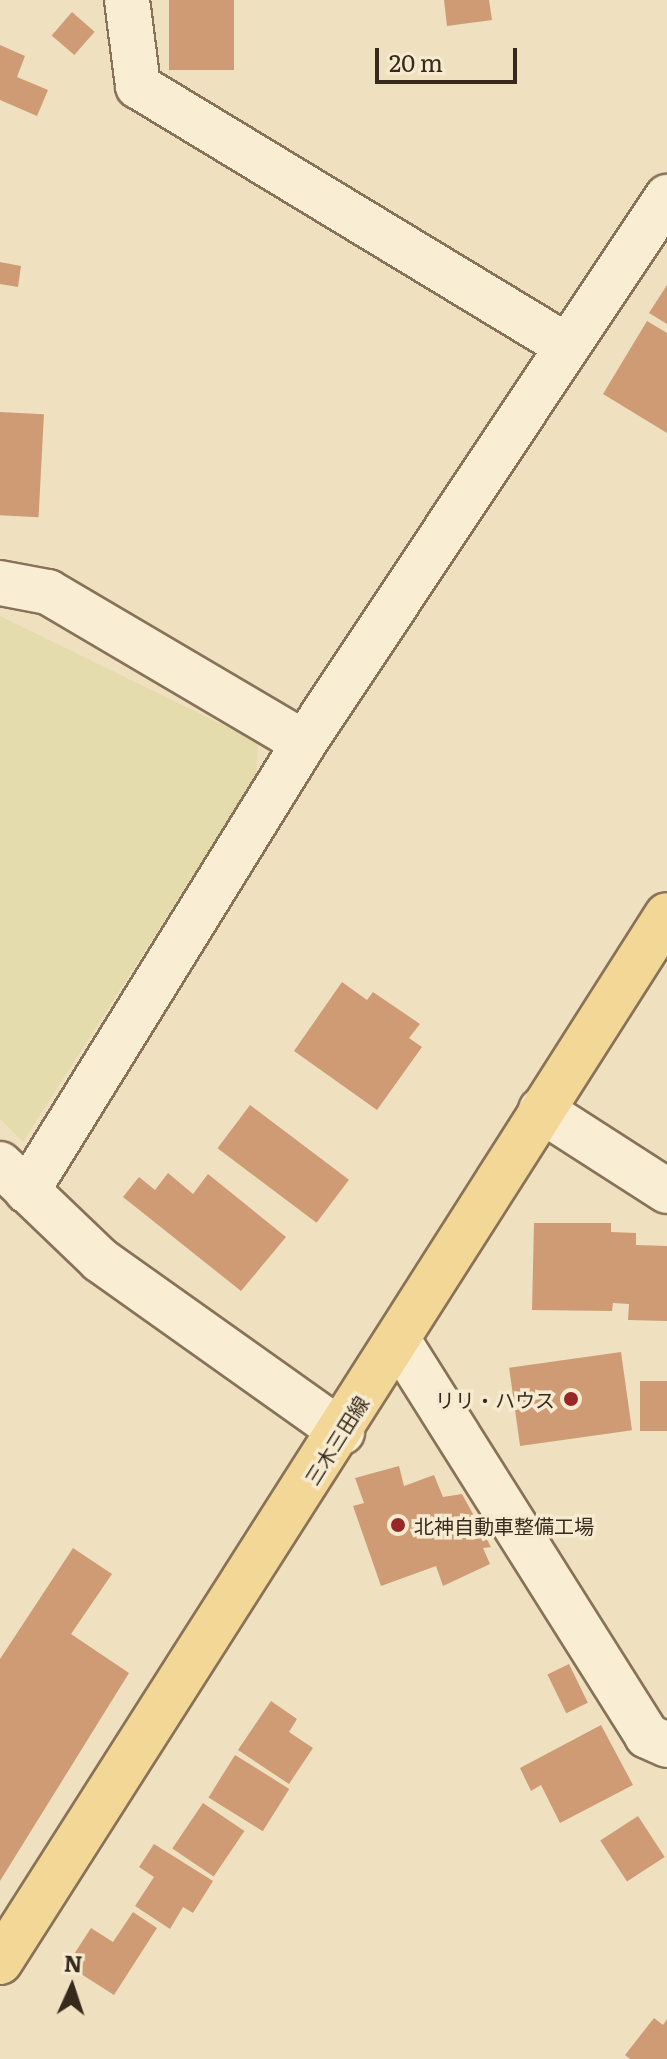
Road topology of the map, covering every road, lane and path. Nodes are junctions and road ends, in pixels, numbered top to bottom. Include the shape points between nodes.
1 (127, 0) edge
2 (667, 197) edge
3 (567, 346) junction
4 (0, 583) edge
5 (304, 743) junction
6 (667, 915) edge
7 (541, 1110) junction
8 (14, 1178) edge
9 (667, 1191) edge
10 (398, 1340) junction
11 (342, 1432) junction
12 (660, 1751) edge
13 (0, 1962) edge

1 - 3 street via 138,86
2 - 3 street
3 - 5 street
4 - 5 street via 48,592
5 - 8 street
6 - 7 main road, 三木三田線
7 - 9 street
7 - 10 main road, 三木三田線
8 - 11 street via 100,1260
10 - 11 main road, 三木三田線
10 - 12 street
11 - 13 main road, 三木三田線

